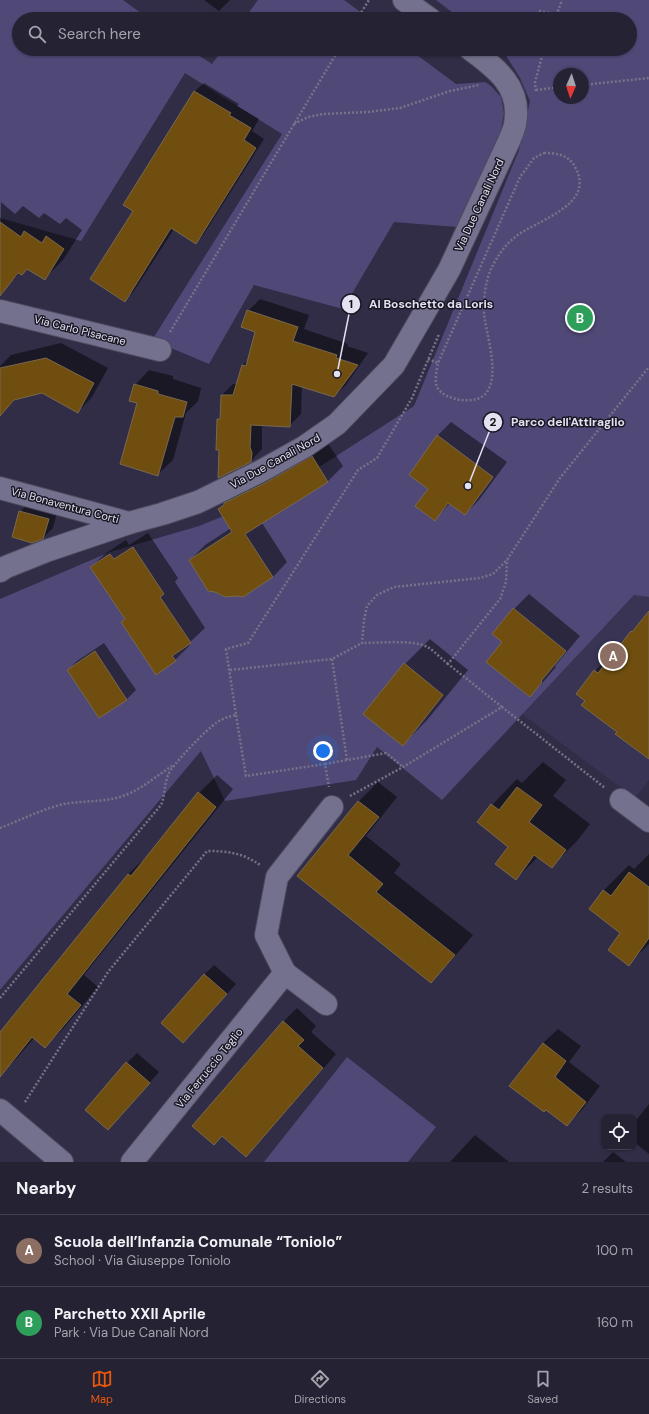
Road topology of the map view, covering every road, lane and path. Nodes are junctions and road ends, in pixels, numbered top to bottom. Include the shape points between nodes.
1 (369, 0) edge
2 (404, 0) edge
3 (562, 0) edge
4 (539, 10) dead end
5 (361, 12) edge
6 (420, 12) edge
7 (548, 12) edge
8 (557, 12) edge
9 (335, 56) edge
10 (479, 56) edge
11 (542, 56) edge
12 (649, 78) edge
13 (505, 80) junction
14 (589, 84) edge
15 (553, 89) edge
16 (536, 90) junction
17 (537, 97) dead end
18 (294, 124) junction
19 (0, 311) edge
20 (440, 330) dead end
21 (160, 350) joint
22 (428, 359) junction
23 (438, 362) junction
24 (649, 367) edge
25 (0, 488) edge
26 (129, 522) junction
27 (507, 560) junction
28 (0, 571) edge
29 (362, 643) junction
30 (332, 659) junction
31 (448, 664) junction
32 (230, 670) junction
33 (502, 707) junction
34 (236, 715) junction
35 (347, 760) junction
36 (325, 764) junction
37 (173, 765) junction
38 (403, 767) junction
39 (621, 800) joint
40 (332, 807) junction
41 (649, 821) edge
42 (0, 828) edge
43 (277, 877) junction
44 (285, 973) junction
45 (0, 998) edge
46 (326, 1004) dead end
47 (7, 1116) edge
48 (62, 1162) edge
49 (132, 1162) edge

1 - 5 path
2 - 6 street
3 - 8 path
4 - 7 path
9 - 18 path
10 - 13 street via 498,70
11 - 16 path via 534,82
12 - 14 path
13 - 18 path via 450,91 400,108 323,114 308,117
13 - 26 street, Via Due Canali Nord via 513,92 516,107 515,124 509,141 449,270 394,364 336,424 304,448 198,502
15 - 16 path
16 - 17 path
18 - 21 path
19 - 21 street, Via Carlo Pisacane
20 - 22 path
22 - 23 path
22 - 32 path via 412,398 377,458 358,470 248,643 226,649
23 - 23 path via 520,177 534,158 544,153 567,157 578,172 578,191 574,199 555,215 514,238 492,267 484,298 484,319 490,345 492,381 487,393 476,399 464,401 448,397 437,386
24 - 27 path via 560,478
25 - 26 street, Via Bonaventura Corti
26 - 28 street, Via Due Canali Nord via 46,551
27 - 29 path via 493,574 480,578 394,587 377,595 367,606
27 - 31 path via 506,582 500,599
29 - 30 path
29 - 31 path via 420,644 428,647
30 - 32 path
30 - 35 path
31 - 33 path
32 - 34 path
33 - 38 path
33 - 39 path
34 - 36 path via 246,776
34 - 37 path via 225,717 215,723
35 - 36 path
35 - 38 path via 386,753
36 - 40 path
37 - 42 path via 127,794 111,799 63,804
37 - 45 path via 168,774 161,805
38 - 40 path
39 - 41 street
40 - 43 street
43 - 44 street via 266,935
43 - 47 path via 251,858 230,852 207,851 108,972
44 - 46 street
44 - 49 street, Via Ferruccio Teglio
47 - 48 street

